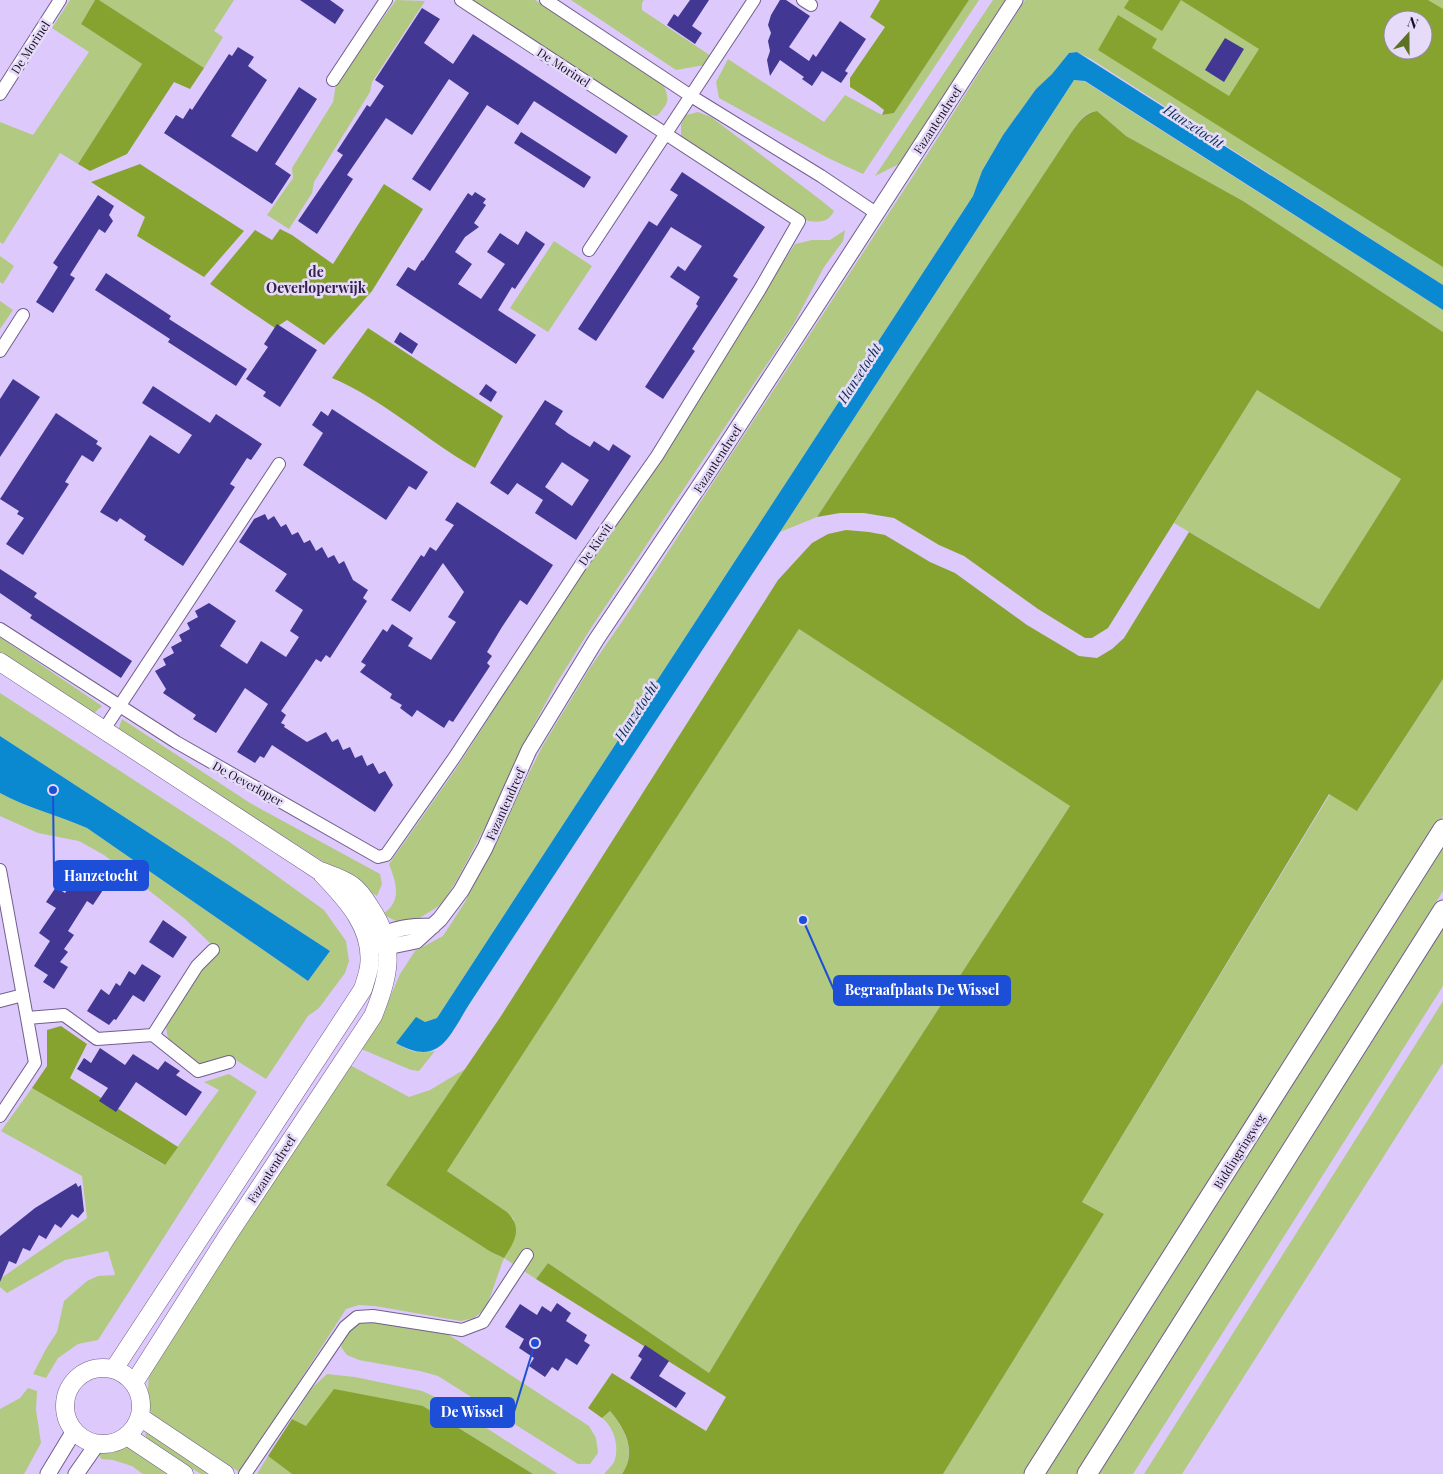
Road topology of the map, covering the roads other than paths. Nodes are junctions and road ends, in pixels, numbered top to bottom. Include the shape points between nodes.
1 (60, 0) edge
2 (386, 0) edge
3 (461, 0) edge
4 (546, 0) edge
5 (754, 0) edge
6 (1015, 0) edge
7 (333, 80) dead end
8 (0, 94) edge
9 (691, 96) junction
10 (666, 134) junction
11 (876, 214) junction
12 (799, 221) joint
13 (590, 250) dead end
14 (24, 315) dead end
15 (0, 351) edge
16 (279, 464) dead end
17 (0, 629) edge
18 (0, 662) edge
19 (120, 705) junction
20 (103, 730) junction
21 (1443, 829) edge
22 (378, 856) joint
23 (0, 870) edge
24 (318, 870) junction
25 (1443, 910) edge
26 (386, 940) junction
27 (368, 945) junction
28 (213, 950) dead end
29 (23, 995) junction
30 (0, 1001) edge
31 (27, 1018) junction
32 (153, 1035) junction
33 (229, 1062) dead end
34 (0, 1116) edge
35 (527, 1255) dead end
36 (114, 1369) junction
37 (134, 1383) junction
38 (140, 1417) junction
39 (74, 1431) junction
40 (127, 1436) junction
41 (97, 1444) junction
42 (48, 1474) edge
43 (76, 1474) edge
44 (184, 1474) edge
45 (225, 1474) edge
46 (245, 1474) edge
47 (1034, 1474) edge
48 (1087, 1474) edge

1 - 8 street, De Morinel
2 - 7 street
3 - 10 street, De Morinel
4 - 9 street
5 - 9 street
6 - 11 street, Fazantendreef
9 - 10 street
9 - 11 street
10 - 12 street, De Morinel
10 - 13 street
11 - 26 street, Fazantendreef via 596,640 529,750 485,848 461,891 433,926 416,941
12 - 22 street, De Kievit via 657,456 582,563 454,758 386,855
14 - 15 street
16 - 19 street
17 - 19 street, De Oeverloper
18 - 20 main road
19 - 20 street
19 - 22 street, De Oeverloper via 176,742
20 - 24 main road
21 - 47 main road, Biddingringweg
23 - 29 street
24 - 26 main road via 355,887 380,922
24 - 27 main road via 351,906 361,921
25 - 48 main road
26 - 27 street, Fazantendreef
26 - 37 main road, Fazantendreef via 384,991 373,1016
27 - 36 main road, Fazantendreef via 369,966 363,989
28 - 32 street via 197,966
29 - 30 street
29 - 31 street
31 - 32 street via 64,1015 97,1039
31 - 34 street via 35,1063
32 - 33 street via 198,1071
35 - 46 street via 483,1322 462,1330 374,1316 357,1317 345,1327
36 - 37 main road
36 - 39 main road via 100,1367 86,1371 67,1391 64,1405
37 - 38 main road via 141,1400
38 - 40 main road
38 - 45 main road
39 - 41 main road via 84,1440
39 - 42 street
40 - 41 main road via 113,1443
40 - 44 main road
41 - 43 street

